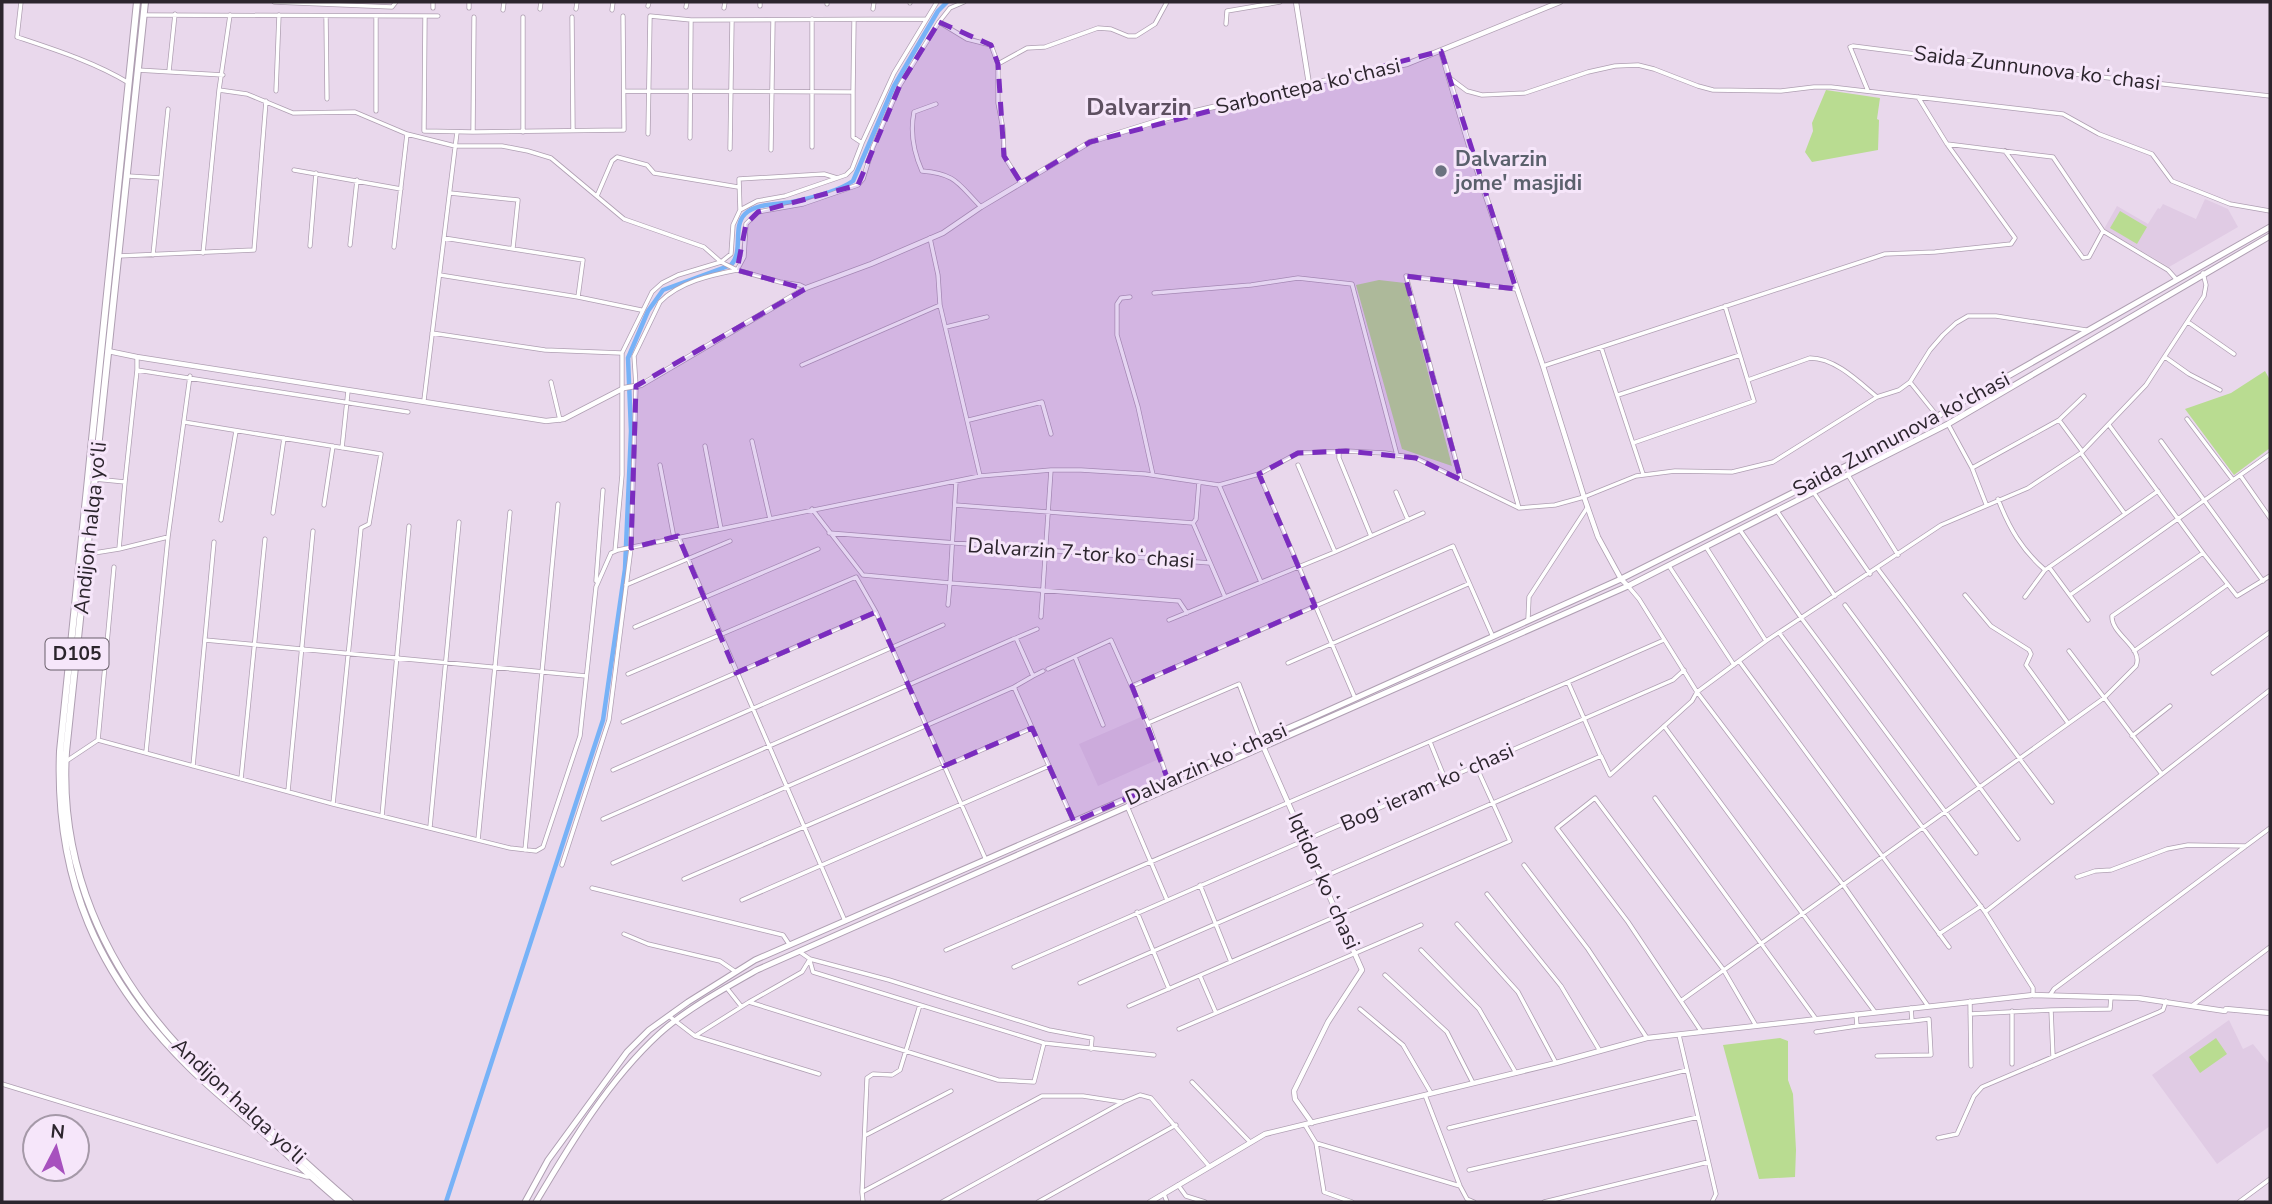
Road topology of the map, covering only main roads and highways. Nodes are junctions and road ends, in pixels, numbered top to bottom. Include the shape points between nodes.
1 (137, 2) edge
2 (145, 2) edge
3 (2270, 227) edge
4 (2270, 236) edge
5 (2141, 300) junction
6 (2146, 308) junction
7 (104, 349) junction
8 (1621, 579) joint
9 (1628, 586) joint
10 (1315, 717) junction
11 (1318, 723) junction
12 (1061, 827) junction
13 (1065, 834) junction
14 (752, 962) junction
15 (757, 970) junction
16 (649, 1030) junction
17 (656, 1037) junction
18 (313, 1175) junction
19 (341, 1202) edge
20 (351, 1202) edge
21 (525, 1202) edge
22 (536, 1202) edge

1 - 7 highway, Andijon halqa yo‘li / D105
2 - 7 highway, Andijon halqa yo‘li / D105
3 - 5 main road, Saida Zunnunova ko'chasi
4 - 6 main road, Saida Zunnunova ko'chasi
5 - 6 main road
5 - 8 main road, Saida Zunnunova ko'chasi via 1878,450
6 - 9 main road, Saida Zunnunova ko'chasi via 1948,424
7 - 18 highway, Andijon halqa yo‘li / D105 via 66,761 70,835 80,881 99,929 148,1009 212,1081
7 - 18 highway, Andijon halqa yo‘li / D105 via 60,751 61,811 72,883 102,951 149,1024 208,1086
8 - 10 main road, Dalvarzin koʻchasi
9 - 11 main road, Dalvarzin koʻchasi
10 - 11 main road
10 - 12 main road, Dalvarzin koʻchasi
11 - 13 main road, Dalvarzin koʻchasi
12 - 13 main road
12 - 14 main road, Dalvarzin koʻchasi
13 - 15 main road, Dalvarzin koʻchasi
14 - 15 main road
14 - 16 main road
15 - 17 main road
16 - 17 main road
16 - 21 main road via 603,1083 548,1160
17 - 22 main road via 587,1121
18 - 19 highway, Andijon halqa yo‘li / D105
18 - 20 highway, Andijon halqa yo‘li / D105

